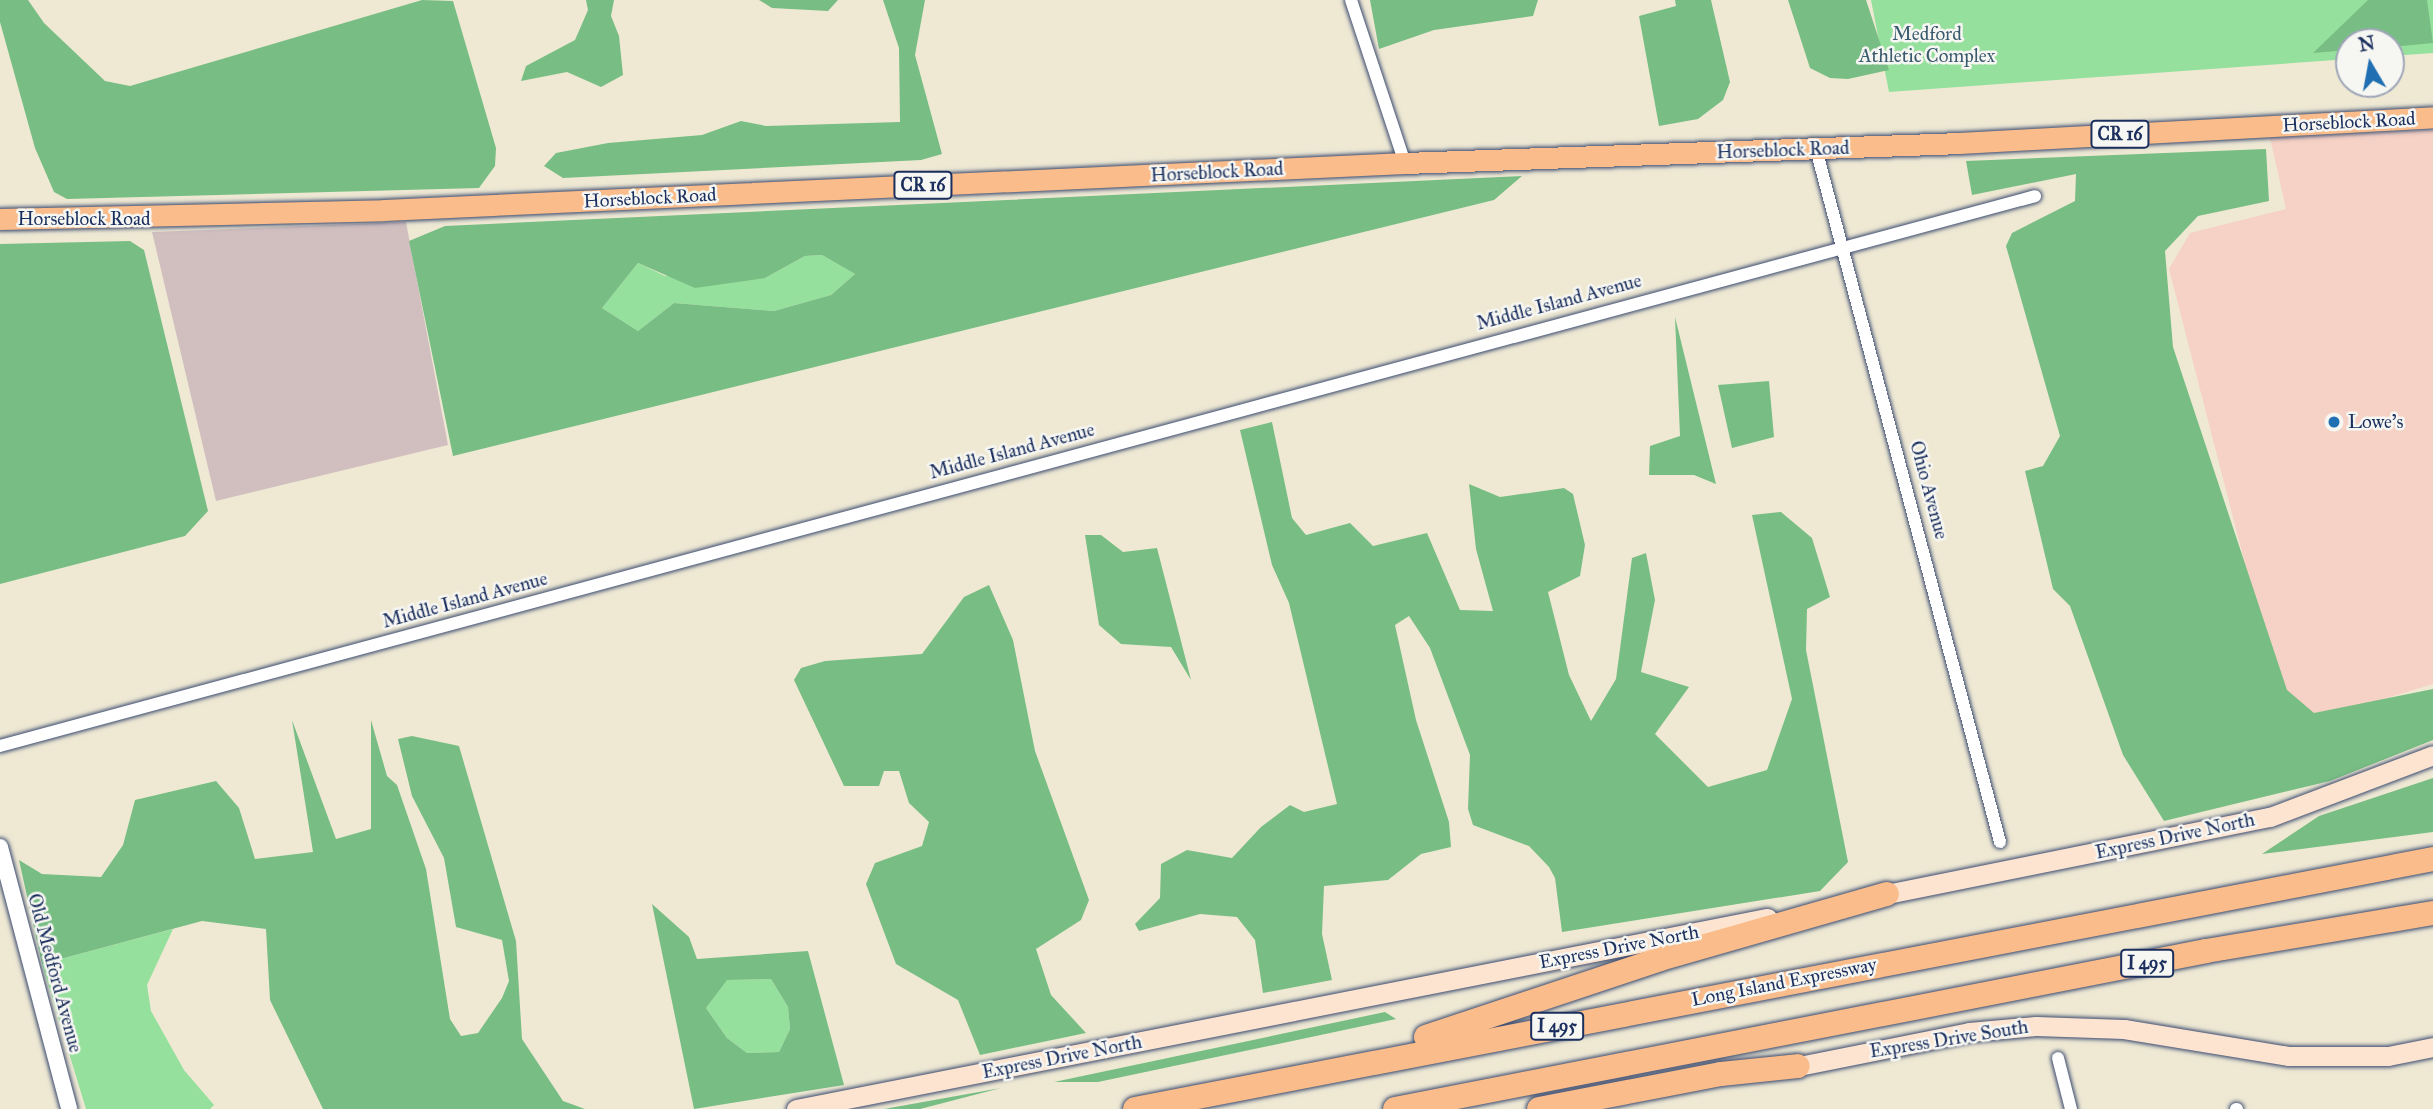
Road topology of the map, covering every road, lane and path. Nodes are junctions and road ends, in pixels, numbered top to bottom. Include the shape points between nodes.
1 (1351, 0) edge
2 (2433, 117) edge
3 (1816, 149) junction
4 (1405, 163) junction
5 (2035, 196) dead end
6 (0, 219) edge
7 (1842, 245) junction
8 (0, 746) edge
9 (2433, 755) edge
10 (2000, 842) dead end
11 (0, 847) edge
12 (2433, 859) edge
13 (1886, 894) junction
14 (2433, 913) edge
15 (2433, 1047) edge
16 (2057, 1058) dead end
17 (1798, 1066) junction
18 (1245, 1087) junction
19 (69, 1109) edge
20 (796, 1109) edge
21 (1135, 1109) edge
22 (1395, 1109) edge
23 (1539, 1109) edge
24 (1594, 1109) edge
25 (2071, 1109) edge

1 - 4 street
2 - 3 main road, Horseblock Road / CR 16
3 - 4 main road, Horseblock Road / CR 16
3 - 7 street, Ohio Avenue
4 - 6 main road, Horseblock Road / CR 16 via 384,210
5 - 7 street, Middle Island Avenue
7 - 8 street, Middle Island Avenue
7 - 10 street, Ohio Avenue
9 - 13 main road, Express Drive North via 2270,817
11 - 19 street, Old Medford Avenue
12 - 18 highway, Long Island Expressway / I 495
13 - 18 highway via 1660,959 1461,1027
13 - 20 main road, Express Drive North
14 - 22 highway, I 495 via 2194,954
15 - 17 main road, Express Drive South via 2389,1056 2288,1056 2124,1029 2036,1026 1969,1032
16 - 25 street
17 - 23 highway via 1721,1074
17 - 24 main road, Express Drive South
18 - 21 highway, Long Island Expressway / I 495

